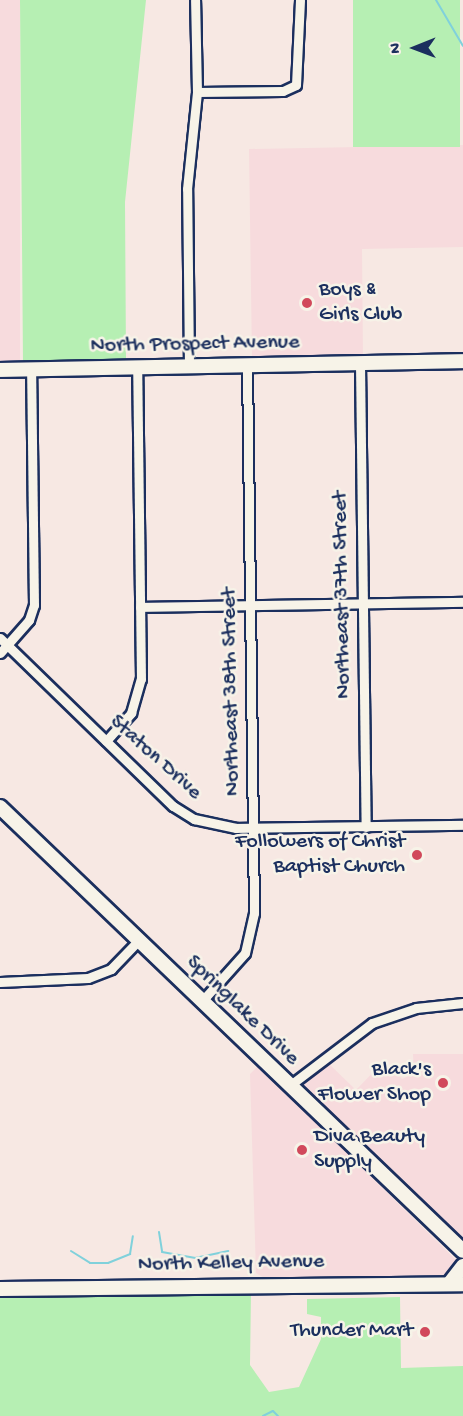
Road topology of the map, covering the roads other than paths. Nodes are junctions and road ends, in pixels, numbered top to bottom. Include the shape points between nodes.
1 (195, 0) edge
2 (300, 0) edge
3 (197, 92) junction
4 (463, 361) edge
5 (360, 363) junction
6 (247, 364) junction
7 (189, 366) junction
8 (137, 367) junction
9 (31, 369) junction
10 (0, 370) edge
11 (463, 602) edge
12 (363, 603) junction
13 (250, 605) junction
14 (140, 607) junction
15 (0, 638) edge
16 (8, 646) junction
17 (0, 653) edge
18 (106, 741) junction
19 (0, 807) edge
20 (463, 825) edge
21 (366, 827) junction
22 (253, 828) junction
23 (138, 940) junction
24 (1, 980) edge
25 (202, 1001) junction
26 (463, 1003) edge
27 (289, 1086) junction
28 (459, 1249) edge
29 (463, 1261) edge
30 (463, 1266) edge
31 (456, 1284) edge
32 (0, 1289) edge

1 - 3 street
2 - 3 street via 296,85 283,91
3 - 7 street via 187,189
4 - 5 street, North Prospect Avenue
5 - 6 street, North Prospect Avenue
5 - 12 street, Northeast 37th Street
6 - 7 street, North Prospect Avenue
6 - 13 street, Northeast 38th Street
7 - 8 street, North Prospect Avenue
8 - 9 street, North Prospect Avenue
8 - 14 street
9 - 10 street, North Prospect Avenue
9 - 16 street via 35,595 29,620
11 - 12 street
12 - 13 street
12 - 21 street, Northeast 37th Street
13 - 14 street
13 - 22 street, Northeast 38th Street
14 - 18 street via 138,696 131,713
15 - 16 street, Staton Drive
16 - 17 street
16 - 18 street, Staton Drive
18 - 22 street, Staton Drive via 185,815 212,826
19 - 23 street, Springlake Drive
20 - 21 street, Staton Drive
21 - 22 street, Staton Drive
22 - 25 street, Northeast 38th Street via 252,935 235,969
23 - 24 street via 111,969 88,978
23 - 25 street, Springlake Drive
25 - 27 street, Springlake Drive
26 - 27 street via 416,1008 372,1023
27 - 28 street, Springlake Drive
28 - 29 street, Springlake Drive
30 - 31 street
31 - 32 street, North Kelley Avenue

